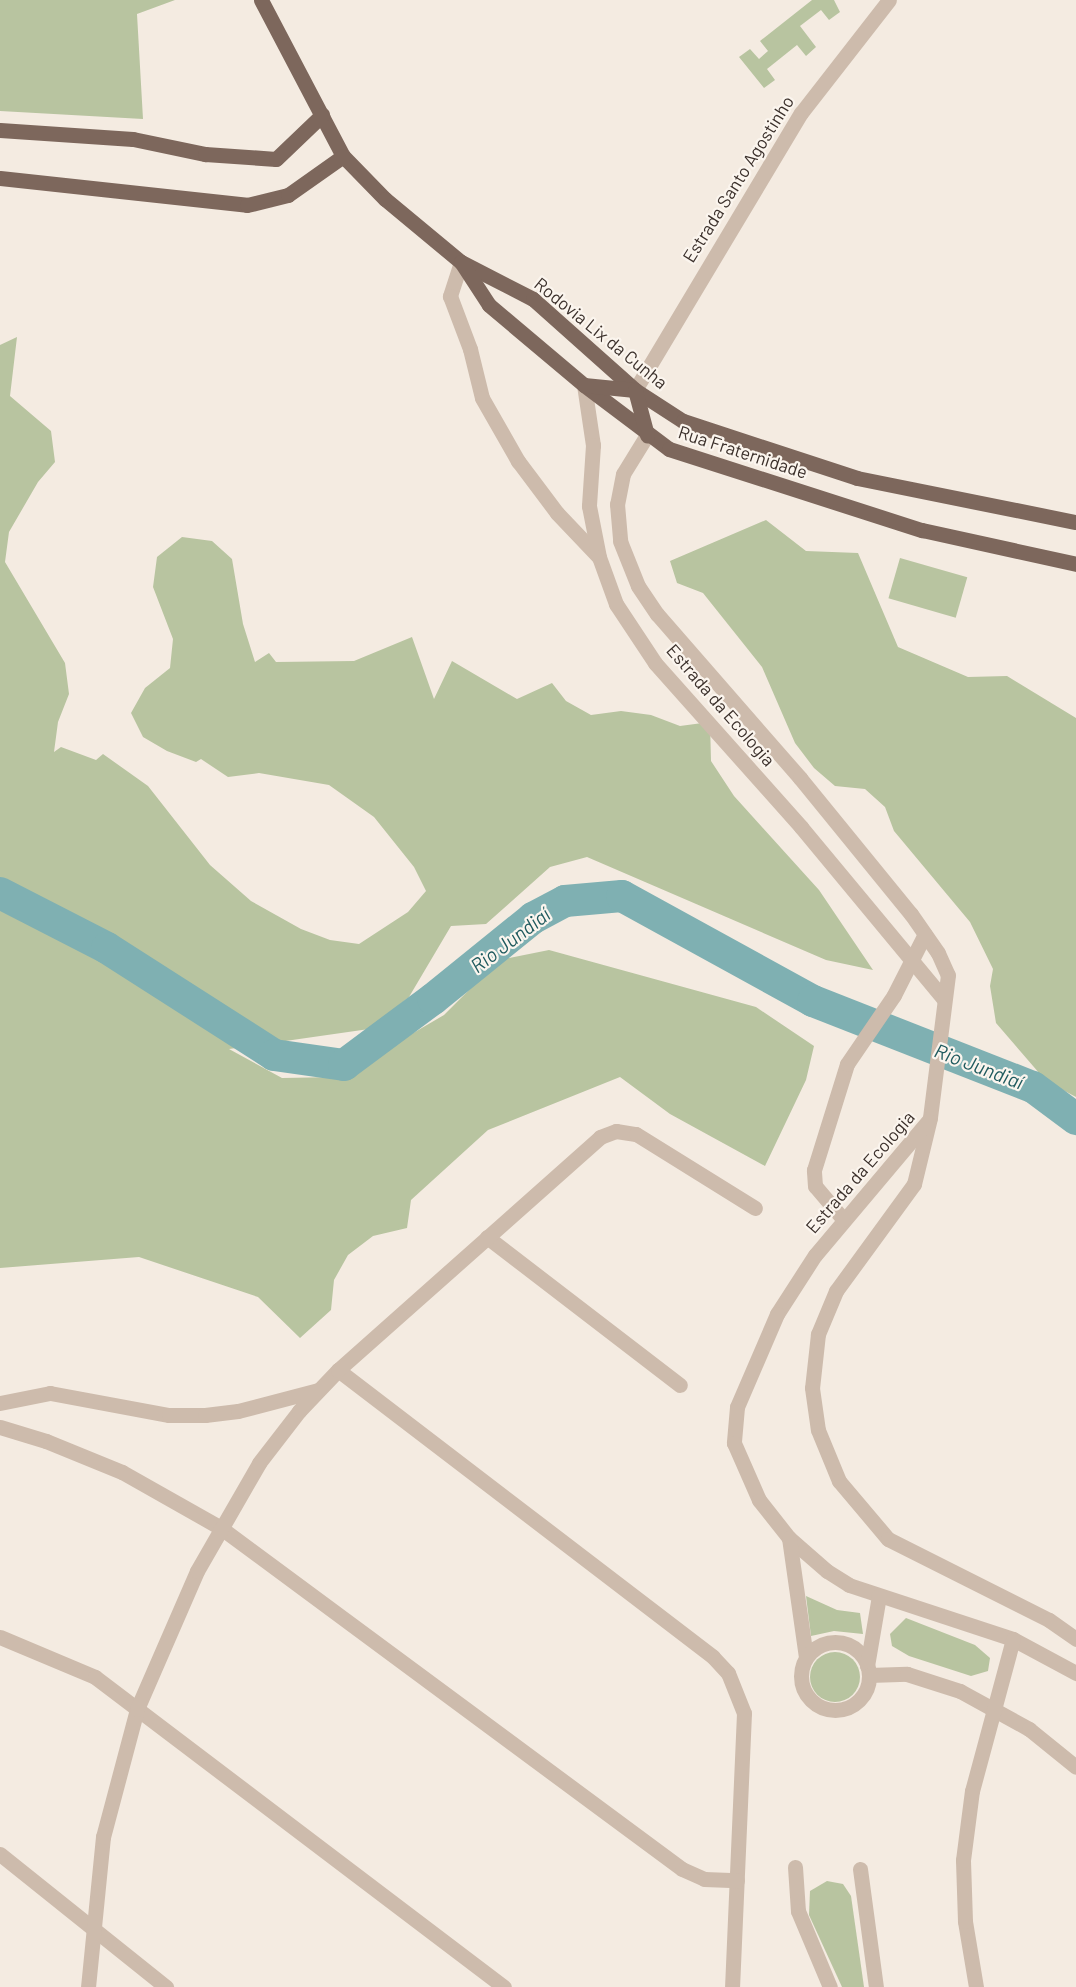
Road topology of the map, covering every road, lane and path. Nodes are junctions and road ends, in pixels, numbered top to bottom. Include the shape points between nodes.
1 (261, 0) edge
2 (890, 0) edge
3 (322, 115) junction
4 (0, 130) edge
5 (343, 156) junction
6 (0, 178) edge
7 (461, 262) junction
8 (584, 385) junction
9 (635, 390) junction
10 (647, 435) junction
11 (1076, 522) edge
12 (599, 557) junction
13 (1076, 564) edge
14 (925, 934) junction
15 (913, 959) junction
16 (944, 999) junction
17 (930, 1118) junction
18 (755, 1208) dead end
19 (843, 1219) junction
20 (487, 1237) junction
21 (338, 1370) junction
22 (680, 1385) dead end
23 (318, 1390) junction
24 (0, 1403) edge
25 (0, 1427) edge
26 (221, 1528) junction
27 (789, 1538) junction
28 (879, 1596) junction
29 (0, 1637) edge
30 (1012, 1638) junction
31 (1076, 1639) edge
32 (806, 1658) junction
33 (868, 1671) junction
34 (1076, 1673) edge
35 (137, 1709) junction
36 (991, 1709) junction
37 (1076, 1767) edge
38 (0, 1854) edge
39 (795, 1867) dead end
40 (860, 1869) dead end
41 (737, 1880) junction
42 (91, 1928) junction
43 (88, 1987) edge
44 (166, 1987) edge
45 (504, 1987) edge
46 (732, 1987) edge
47 (830, 1987) edge
48 (876, 1987) edge
49 (976, 1987) edge

1 - 3 main road, Rodovia Lix da Cunha
2 - 9 street, Estrada Santo Agostinho via 801,113
3 - 4 main road via 276,159 205,154 133,139
3 - 5 main road, Rodovia Lix da Cunha
5 - 6 main road via 288,195 248,205 224,205 130,189
5 - 7 main road, Rodovia Lix da Cunha via 385,199
7 - 8 main road, Rua Fraternidade via 489,305
7 - 9 main road, Rodovia Lix da Cunha via 532,299
7 - 12 street via 450,296 470,349 482,398 518,461 557,513
8 - 9 main road
8 - 10 main road, Rua Fraternidade
8 - 12 street, Estrada da Ecologia via 593,445 589,507
9 - 10 main road
9 - 11 main road, Rodovia Lix da Cunha via 705,431 857,478
10 - 13 main road, Rua Fraternidade via 701,462 747,472 855,511
10 - 14 street, Estrada da Ecologia via 622,474 617,504 620,541 638,586
12 - 15 street, Estrada da Ecologia via 616,604 655,663
14 - 15 street
14 - 16 street, Estrada da Ecologia via 948,975
15 - 16 street, Estrada da Ecologia
15 - 19 street via 894,995 847,1064 814,1170 815,1186
16 - 17 street
17 - 19 street, Estrada da Ecologia
17 - 31 street, Estrada da Ecologia via 914,1184 836,1291 818,1334 812,1388 818,1430 839,1481 888,1539 1049,1620
18 - 20 street via 645,1138 616,1131 593,1142
19 - 27 street, Estrada da Ecologia via 777,1314 737,1407 734,1443 759,1500
20 - 21 street
20 - 22 street
21 - 23 street
21 - 41 street via 713,1657 728,1674 744,1713
23 - 24 street via 238,1411 205,1415 169,1415 50,1393
23 - 26 street via 259,1463
25 - 26 street via 122,1472
26 - 35 street via 175,1616
26 - 41 street via 682,1869 704,1879
27 - 28 street, Estrada da Ecologia via 834,1576
27 - 32 street
28 - 30 street, Estrada da Ecologia
28 - 33 street
29 - 35 street via 95,1677
30 - 34 street, Estrada da Ecologia
30 - 36 street
32 - 33 street via 820,1645 839,1642 856,1650
32 - 33 street via 802,1686 821,1707 849,1706 864,1694
33 - 36 street via 925,1678 960,1691
35 - 42 street via 103,1837
35 - 45 street
36 - 37 street via 1029,1729
36 - 49 street via 972,1791 963,1860 965,1921
38 - 42 street
39 - 47 street via 798,1911
40 - 48 street
41 - 46 street
42 - 43 street
42 - 44 street

